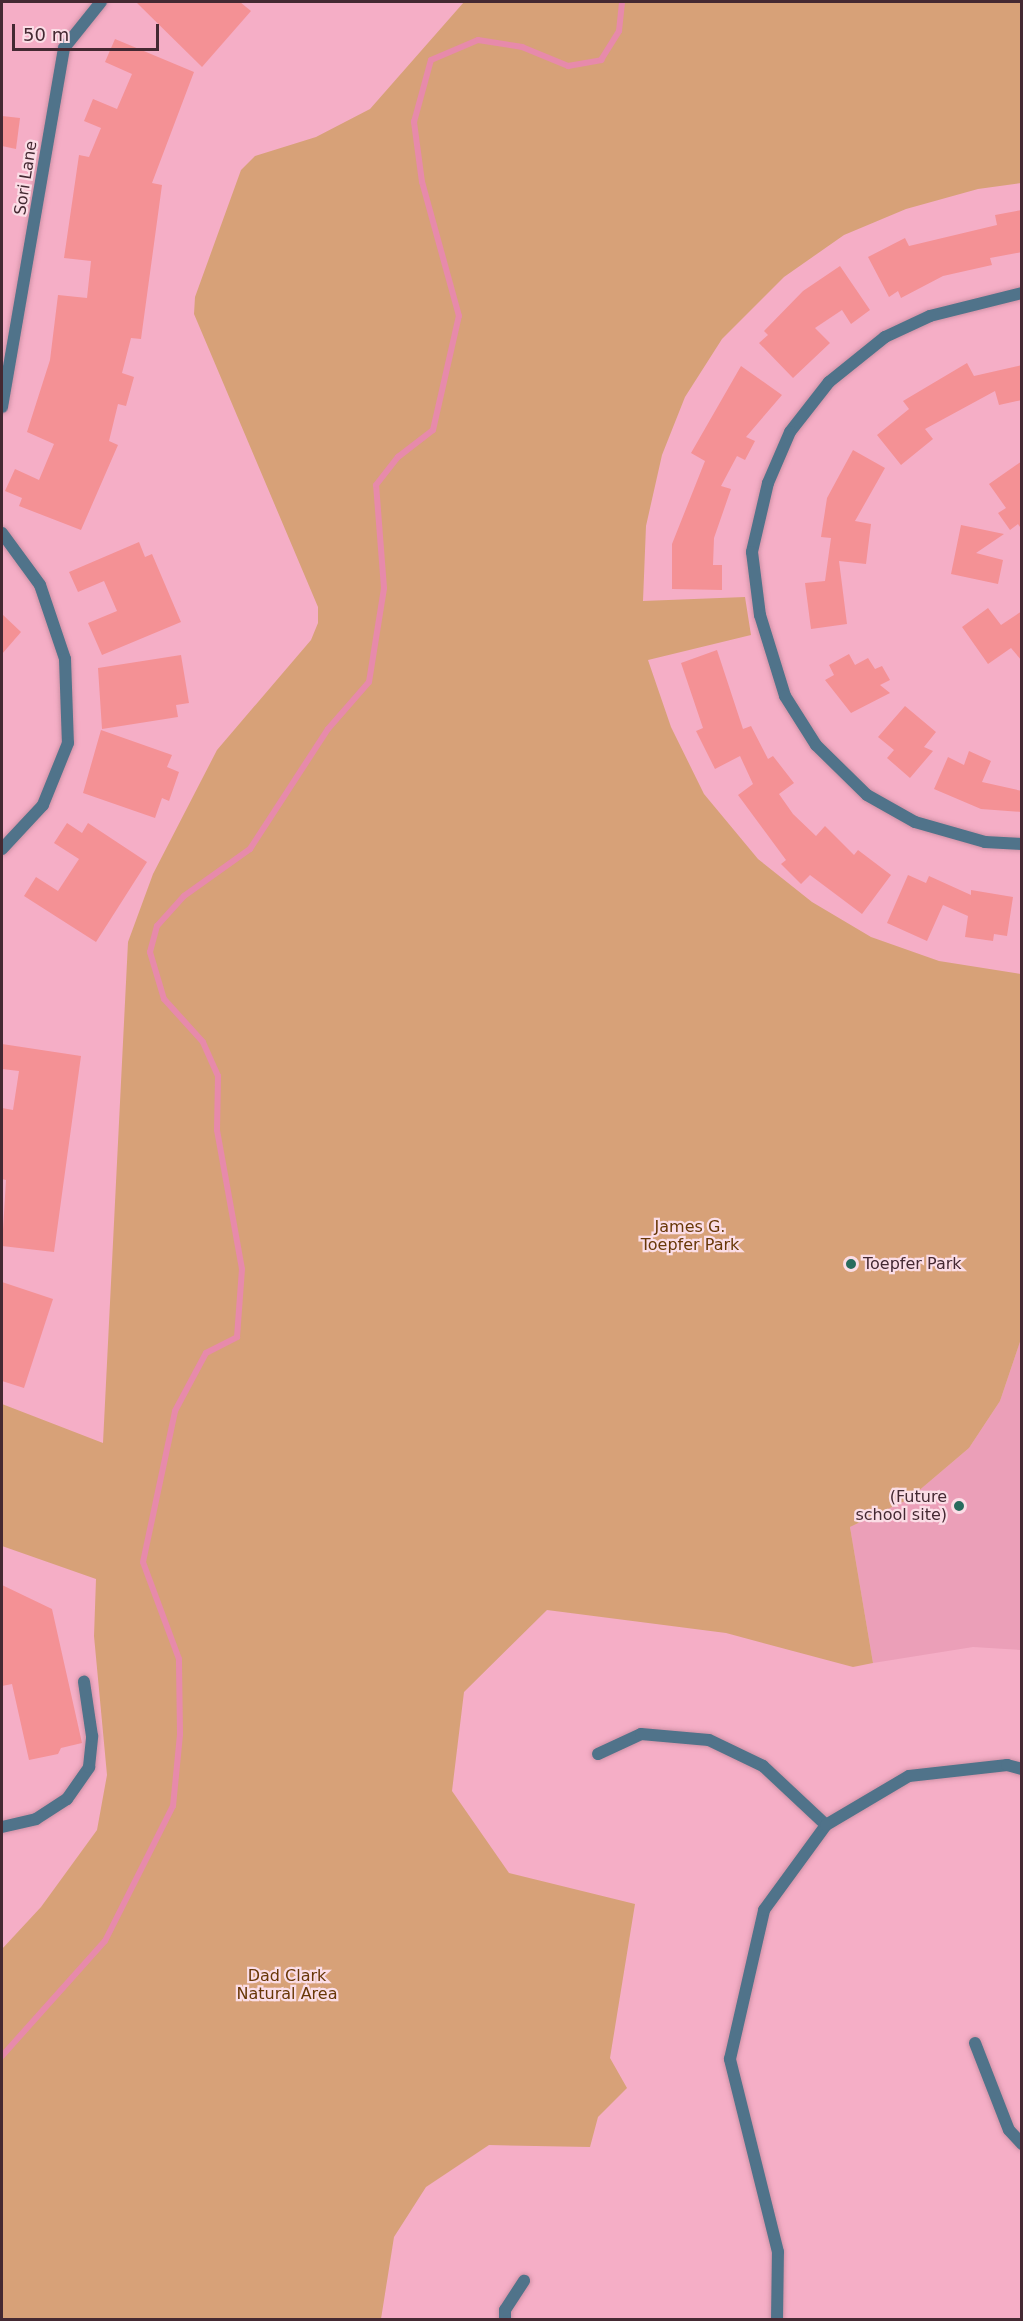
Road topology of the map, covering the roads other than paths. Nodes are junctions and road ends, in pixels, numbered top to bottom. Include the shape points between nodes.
1 (101, 2) edge
2 (1022, 293) edge
3 (2, 407) edge
4 (2, 533) edge
5 (1022, 844) edge
6 (2, 849) edge
7 (84, 1682) dead end
8 (598, 1754) dead end
9 (1022, 1769) edge
10 (826, 1825) junction
11 (2, 1827) edge
12 (975, 2043) dead end
13 (1022, 2144) edge
14 (524, 2281) dead end
15 (505, 2319) edge
16 (777, 2319) edge

1 - 3 street, Sori Lane via 64,48
2 - 5 street via 930,316 885,337 829,382 790,432 772,473 752,552 760,615 785,696 816,745 867,795 915,822 985,842
4 - 6 street via 40,585 65,659 68,743 43,805
7 - 11 street via 92,1736 89,1767 67,1799 36,1819
8 - 10 street via 641,1734 709,1740 763,1766
9 - 10 street via 1006,1765 909,1776
10 - 16 street via 764,1910 730,2059 778,2252
12 - 13 street via 1009,2130
14 - 15 street via 505,2310

